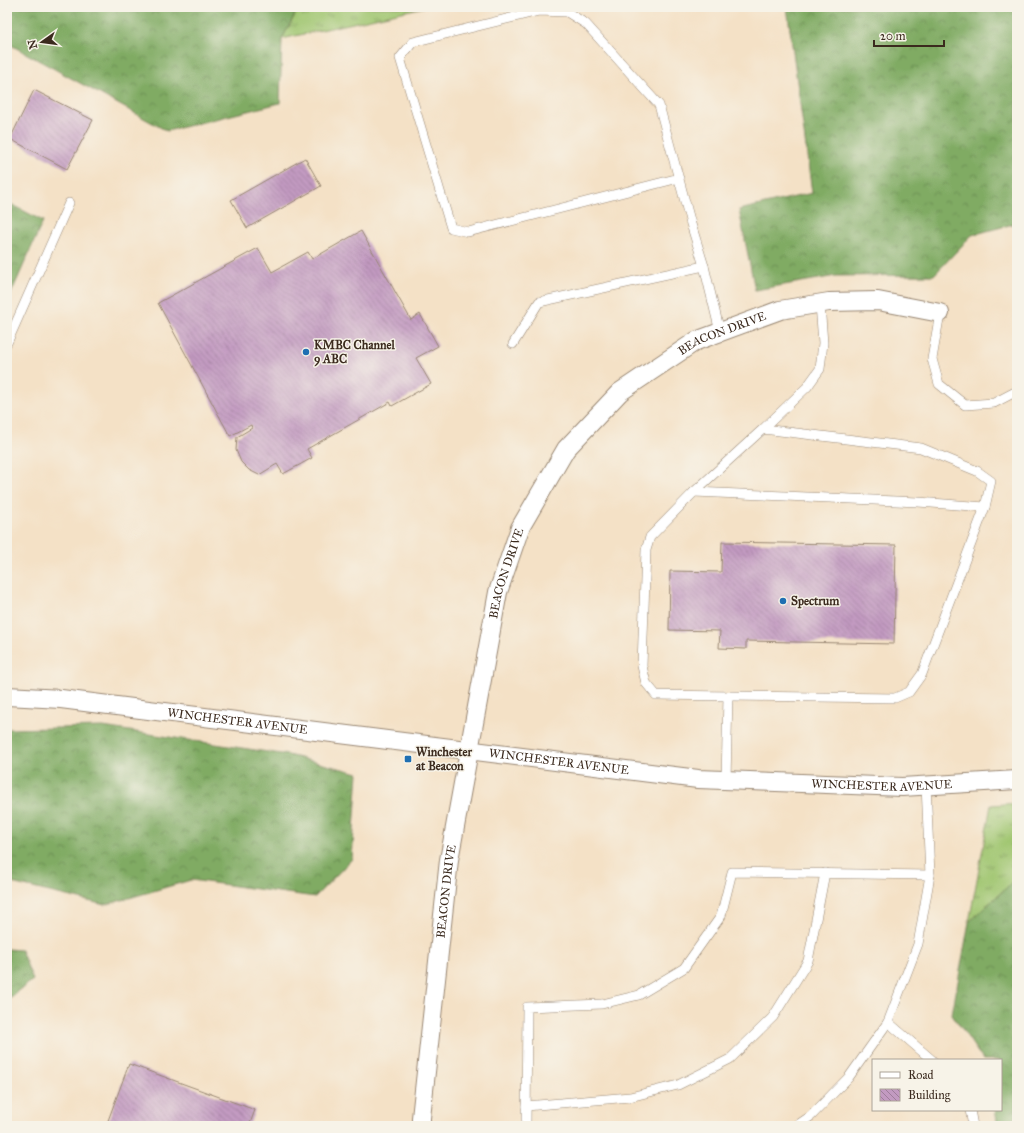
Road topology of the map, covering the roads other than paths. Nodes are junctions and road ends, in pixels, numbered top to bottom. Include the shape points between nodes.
1 (679, 178) junction
2 (69, 203) dead end
3 (704, 266) junction
4 (820, 304) junction
5 (940, 313) joint
6 (720, 332) junction
7 (7, 343) edge
8 (513, 344) dead end
9 (1017, 391) edge
10 (763, 429) junction
11 (694, 492) junction
12 (985, 507) junction
13 (7, 696) edge
14 (728, 696) junction
15 (469, 750) junction
16 (726, 780) junction
17 (1017, 780) edge
18 (926, 785) junction
19 (825, 873) junction
20 (930, 874) junction
21 (888, 1022) junction
22 (931, 1059) edge
23 (526, 1106) junction
24 (970, 1111) edge
25 (421, 1126) edge
26 (526, 1126) edge
27 (796, 1126) edge
28 (973, 1126) edge

1 - 1 lane via 659,105 586,24 567,12 539,11 412,42 400,58 452,228 468,232
1 - 3 lane
2 - 7 lane
3 - 6 lane
3 - 8 lane via 539,302
4 - 5 street, BEACON DRIVE via 878,301
4 - 6 street, BEACON DRIVE via 780,310
4 - 10 lane via 823,343 820,369 806,387
5 - 9 lane via 932,359 939,384 965,405 994,403
6 - 15 street, BEACON DRIVE via 696,341 620,392 566,449 520,528 498,592
10 - 11 lane
10 - 12 lane via 921,448 977,471 991,481
11 - 12 lane
11 - 14 lane via 650,537 646,550 642,666 646,683 656,695
12 - 14 lane via 922,674 910,692 895,698
13 - 15 street, WINCHESTER AVENUE via 61,699
14 - 16 lane
15 - 16 street, WINCHESTER AVENUE via 698,779
15 - 25 street, BEACON DRIVE via 449,860
16 - 18 street, WINCHESTER AVENUE
17 - 18 street, WINCHESTER AVENUE
18 - 20 lane
19 - 20 lane
19 - 23 lane via 808,961 773,1017 730,1060 678,1085 630,1097
19 - 23 lane via 732,872 721,916 684,968 639,995 602,1004 527,1007
20 - 21 lane via 918,944
21 - 22 lane
21 - 27 lane via 849,1077 811,1116
23 - 26 lane
24 - 28 lane

